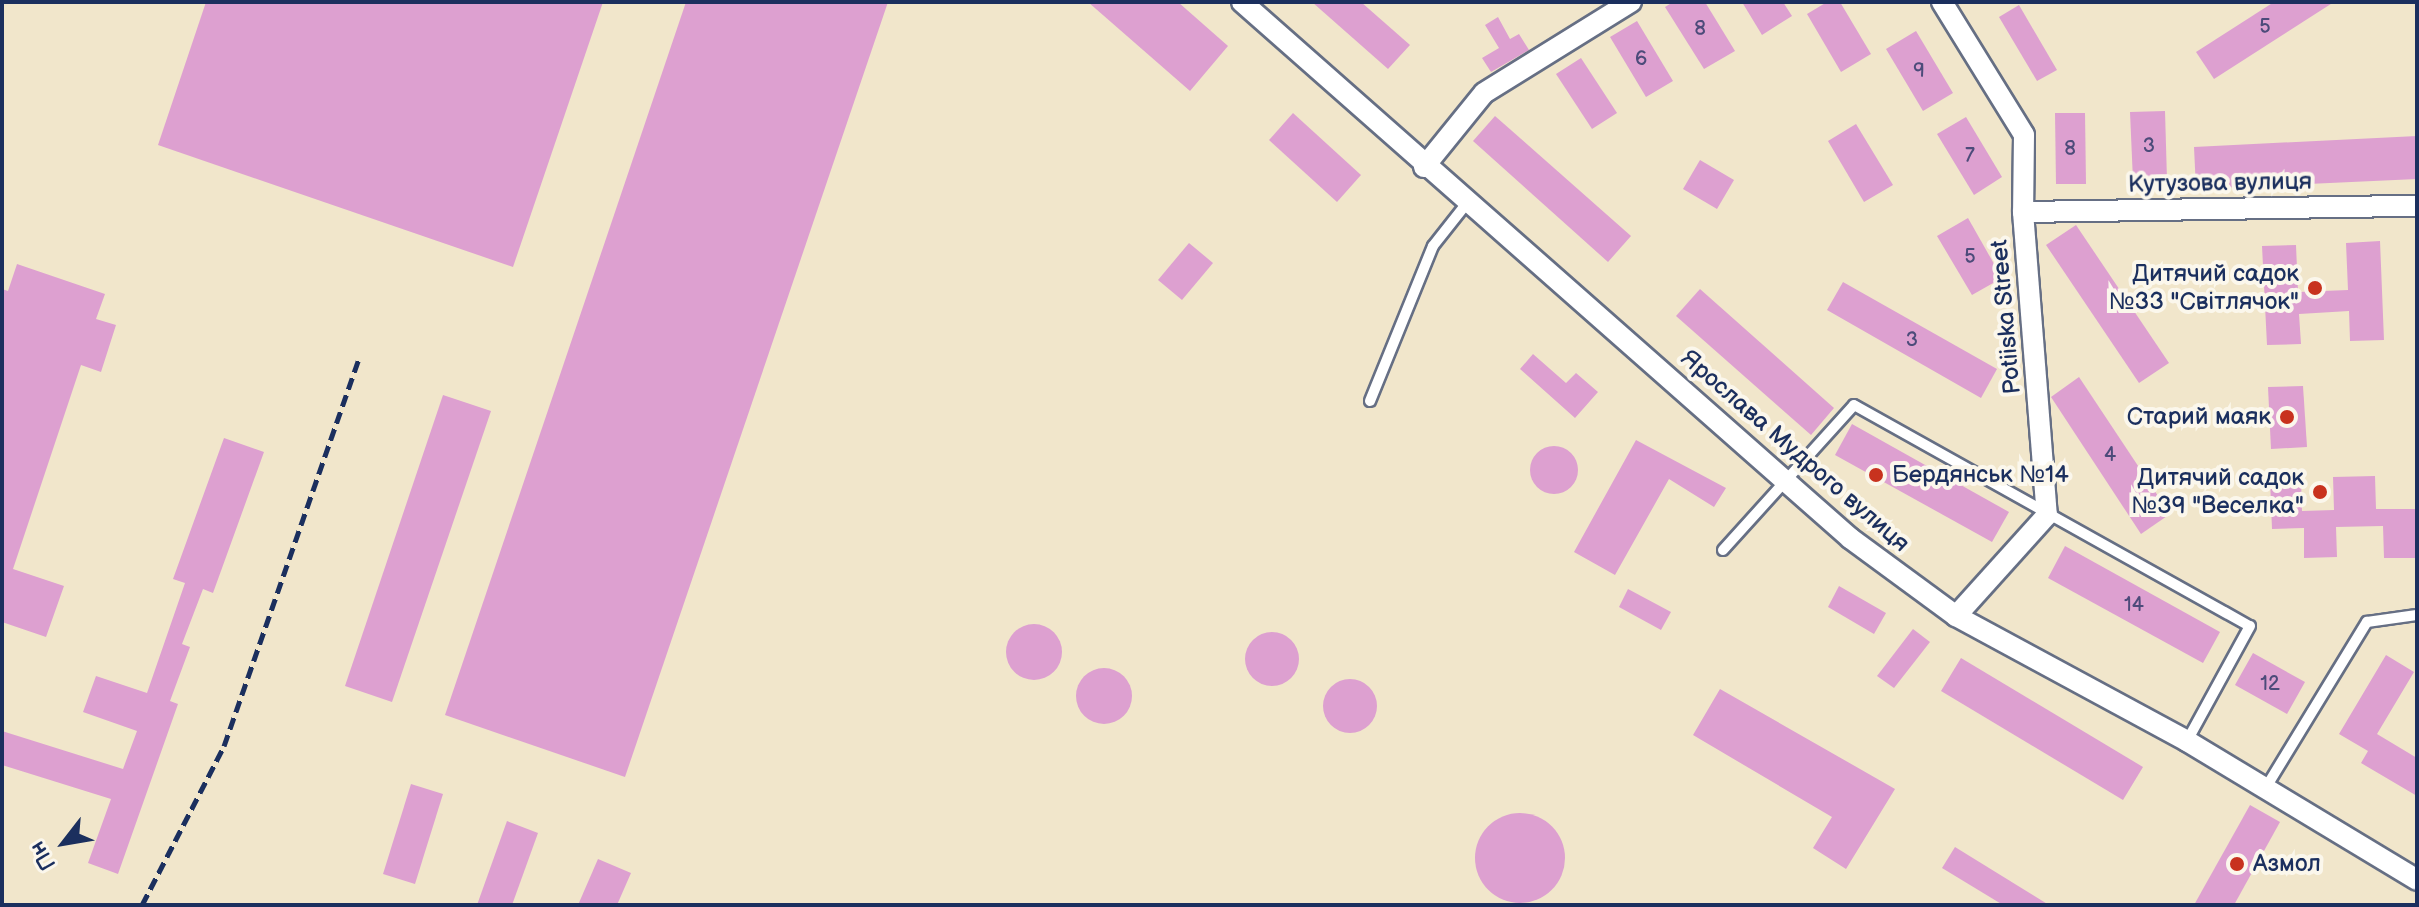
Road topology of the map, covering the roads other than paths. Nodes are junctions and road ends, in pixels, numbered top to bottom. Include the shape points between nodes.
1 (1242, 2) edge
2 (1631, 2) edge
3 (1942, 2) edge
4 (1424, 167) junction
5 (1467, 203) junction
6 (2417, 206) edge
7 (2023, 212) junction
8 (1370, 401) dead end
9 (1785, 480) junction
10 (2047, 515) junction
11 (1723, 550) dead end
12 (2417, 615) edge
13 (1956, 616) junction
14 (2187, 741) junction
15 (2265, 789) junction
16 (2417, 880) edge

1 - 4 street, Ярослава Мудрого вулиця
2 - 4 street via 1484,93
3 - 7 street, Potiiska Street via 2024,135
4 - 5 street, Ярослава Мудрого вулиця
5 - 8 lane via 1433,246
5 - 9 street, Ярослава Мудрого вулиця
6 - 7 street, Кутузова вулиця
7 - 10 street, Potiiska Street
9 - 10 lane via 1854,405
9 - 11 lane
9 - 13 street, Ярослава Мудрого вулиця via 1850,538
10 - 13 street
10 - 14 lane via 2250,626
12 - 15 lane via 2367,622
13 - 14 street, Ярослава Мудрого вулиця
14 - 15 street, Ярослава Мудрого вулиця
15 - 16 street, Ярослава Мудрого вулиця

